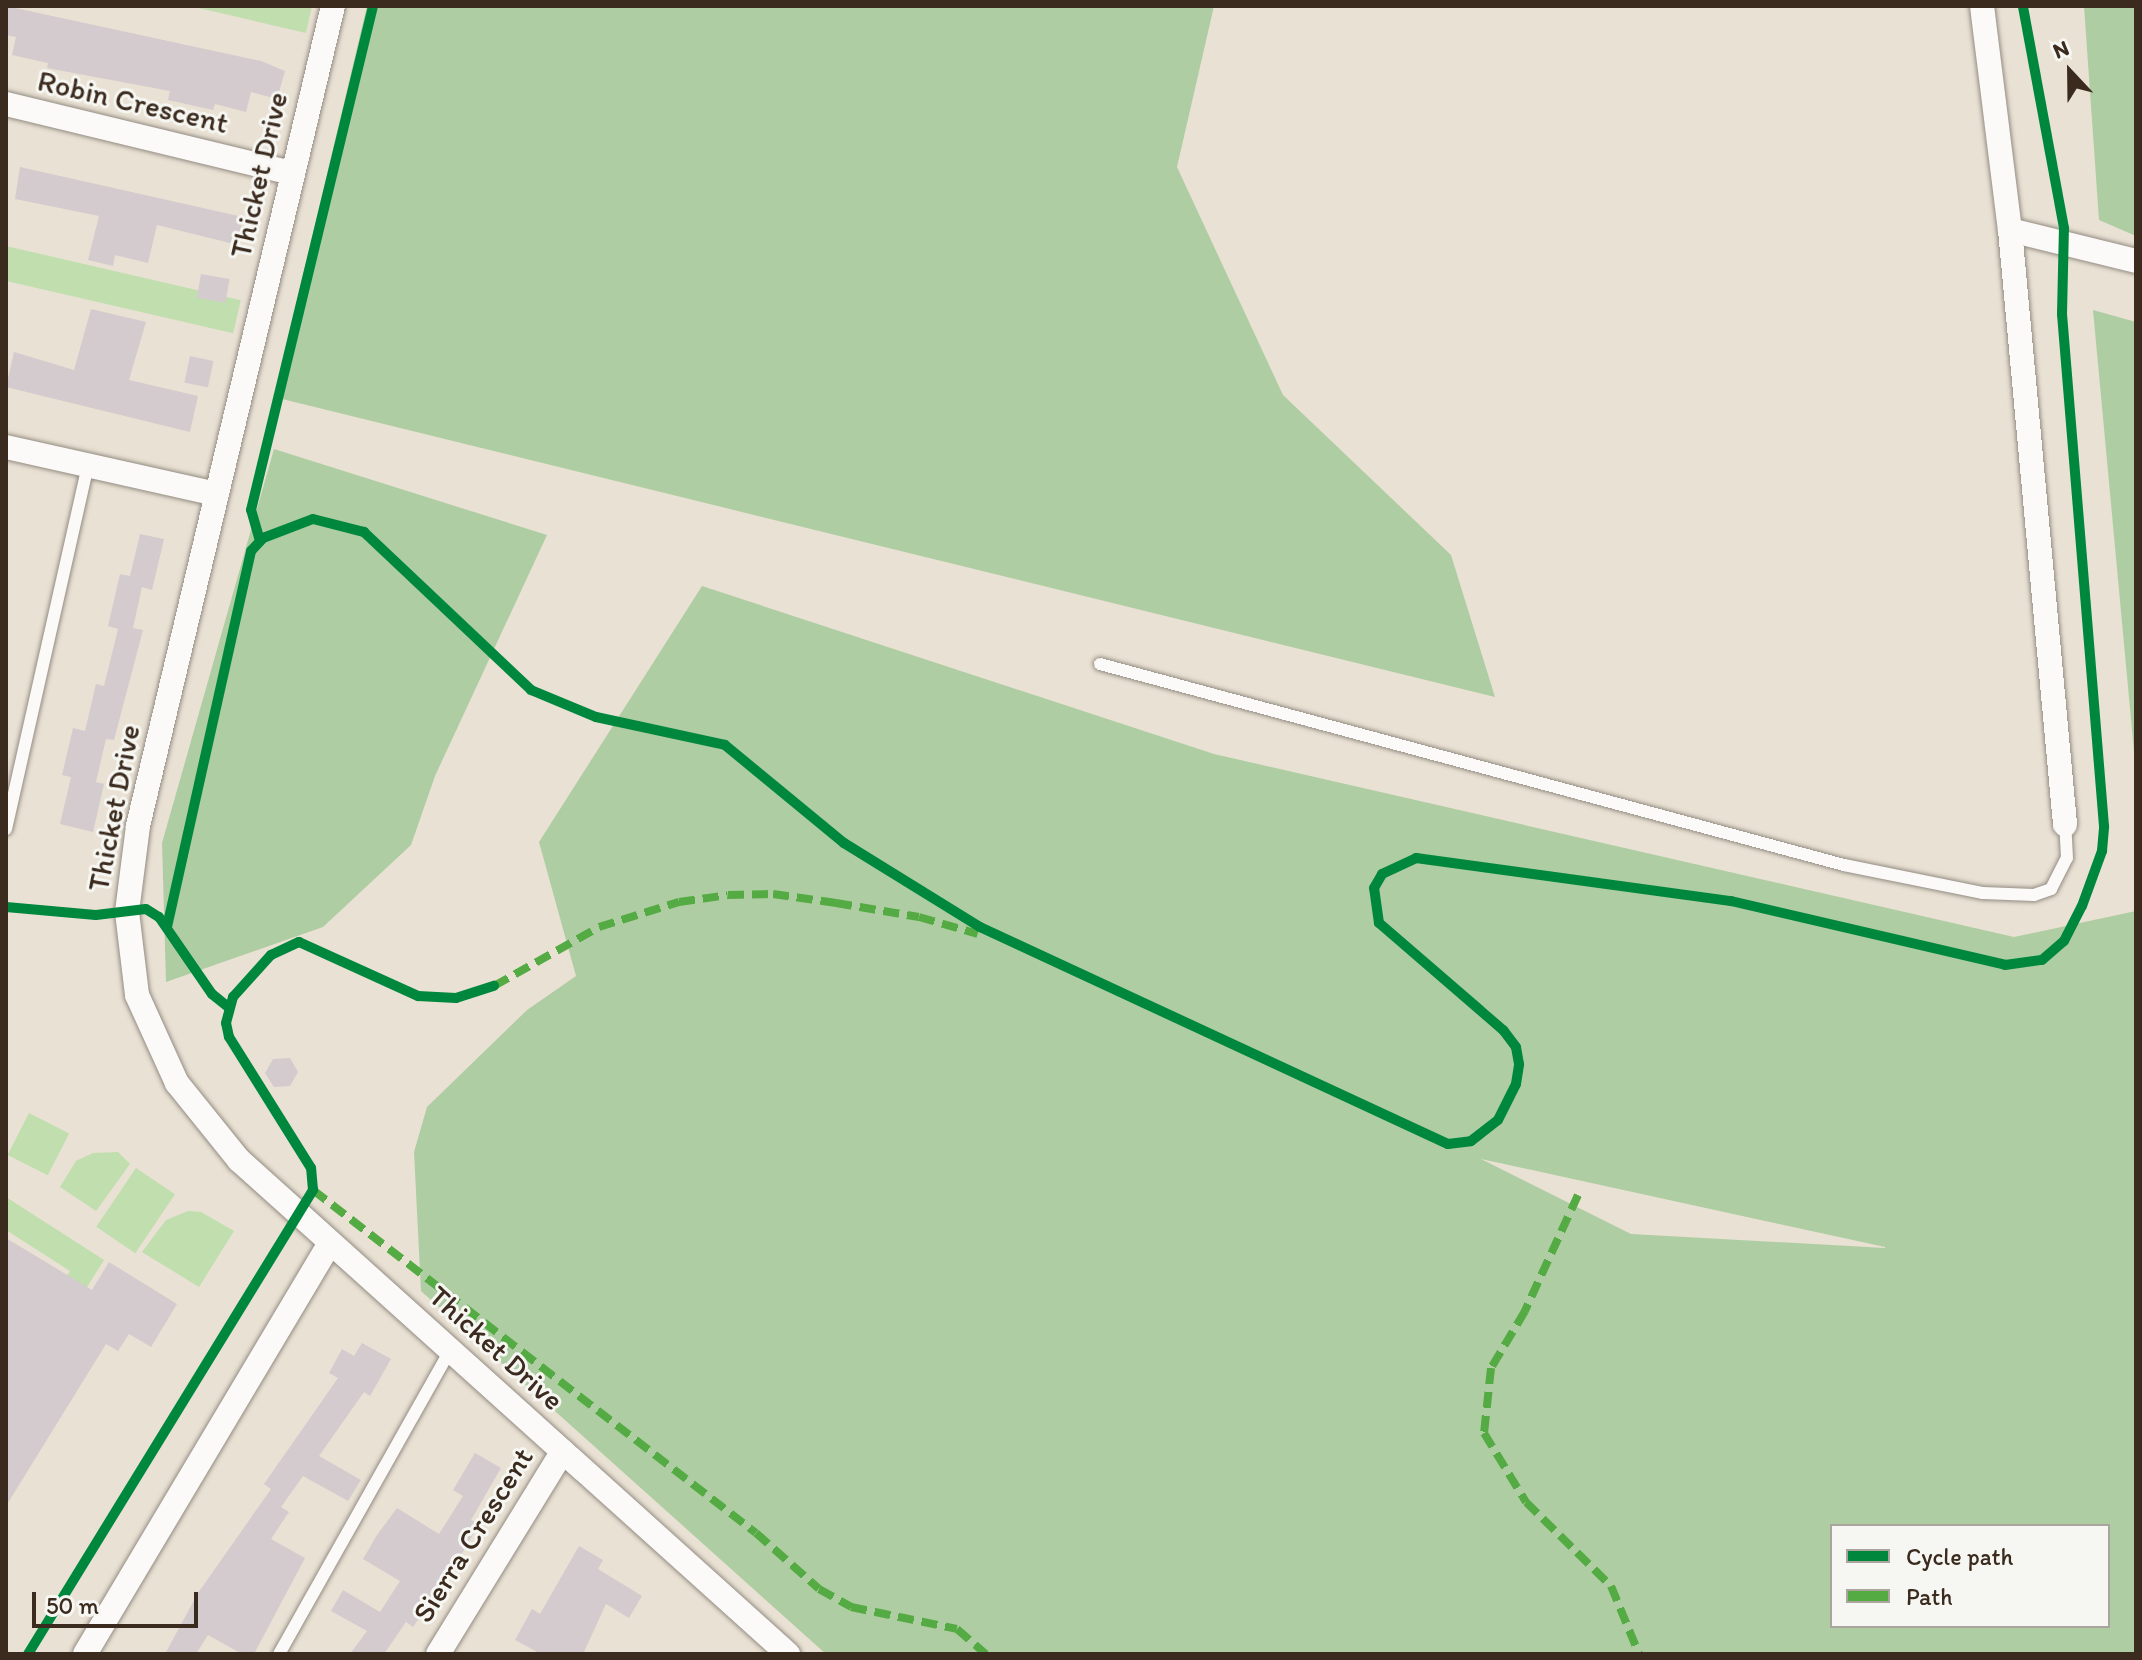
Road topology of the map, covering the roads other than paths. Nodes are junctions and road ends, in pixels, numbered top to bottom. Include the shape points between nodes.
1 (333, 6) edge
2 (1982, 6) edge
3 (6, 104) edge
4 (292, 173) junction
5 (2010, 230) junction
6 (2136, 261) edge
7 (6, 447) edge
8 (88, 465) junction
9 (216, 494) junction
10 (1100, 664) dead end
11 (2065, 824) joint
12 (6, 829) edge
13 (330, 1243) junction
14 (450, 1350) junction
15 (563, 1451) junction
16 (785, 1653) edge
17 (85, 1654) edge
18 (279, 1654) edge
19 (438, 1654) edge

1 - 4 street, Thicket Drive
2 - 5 street
3 - 4 street, Robin Crescent
4 - 9 street, Thicket Drive
5 - 6 street
5 - 11 street
7 - 8 street
8 - 9 street
8 - 12 lane
9 - 13 street, Thicket Drive via 133,853 127,912 130,964 151,1034 194,1107 239,1160
10 - 11 lane via 1844,865 1983,893 2034,895 2051,889 2067,858
13 - 14 street, Thicket Drive
13 - 17 street
14 - 15 street, Thicket Drive
14 - 18 lane
15 - 16 street, Thicket Drive
15 - 19 street, Sierra Crescent

